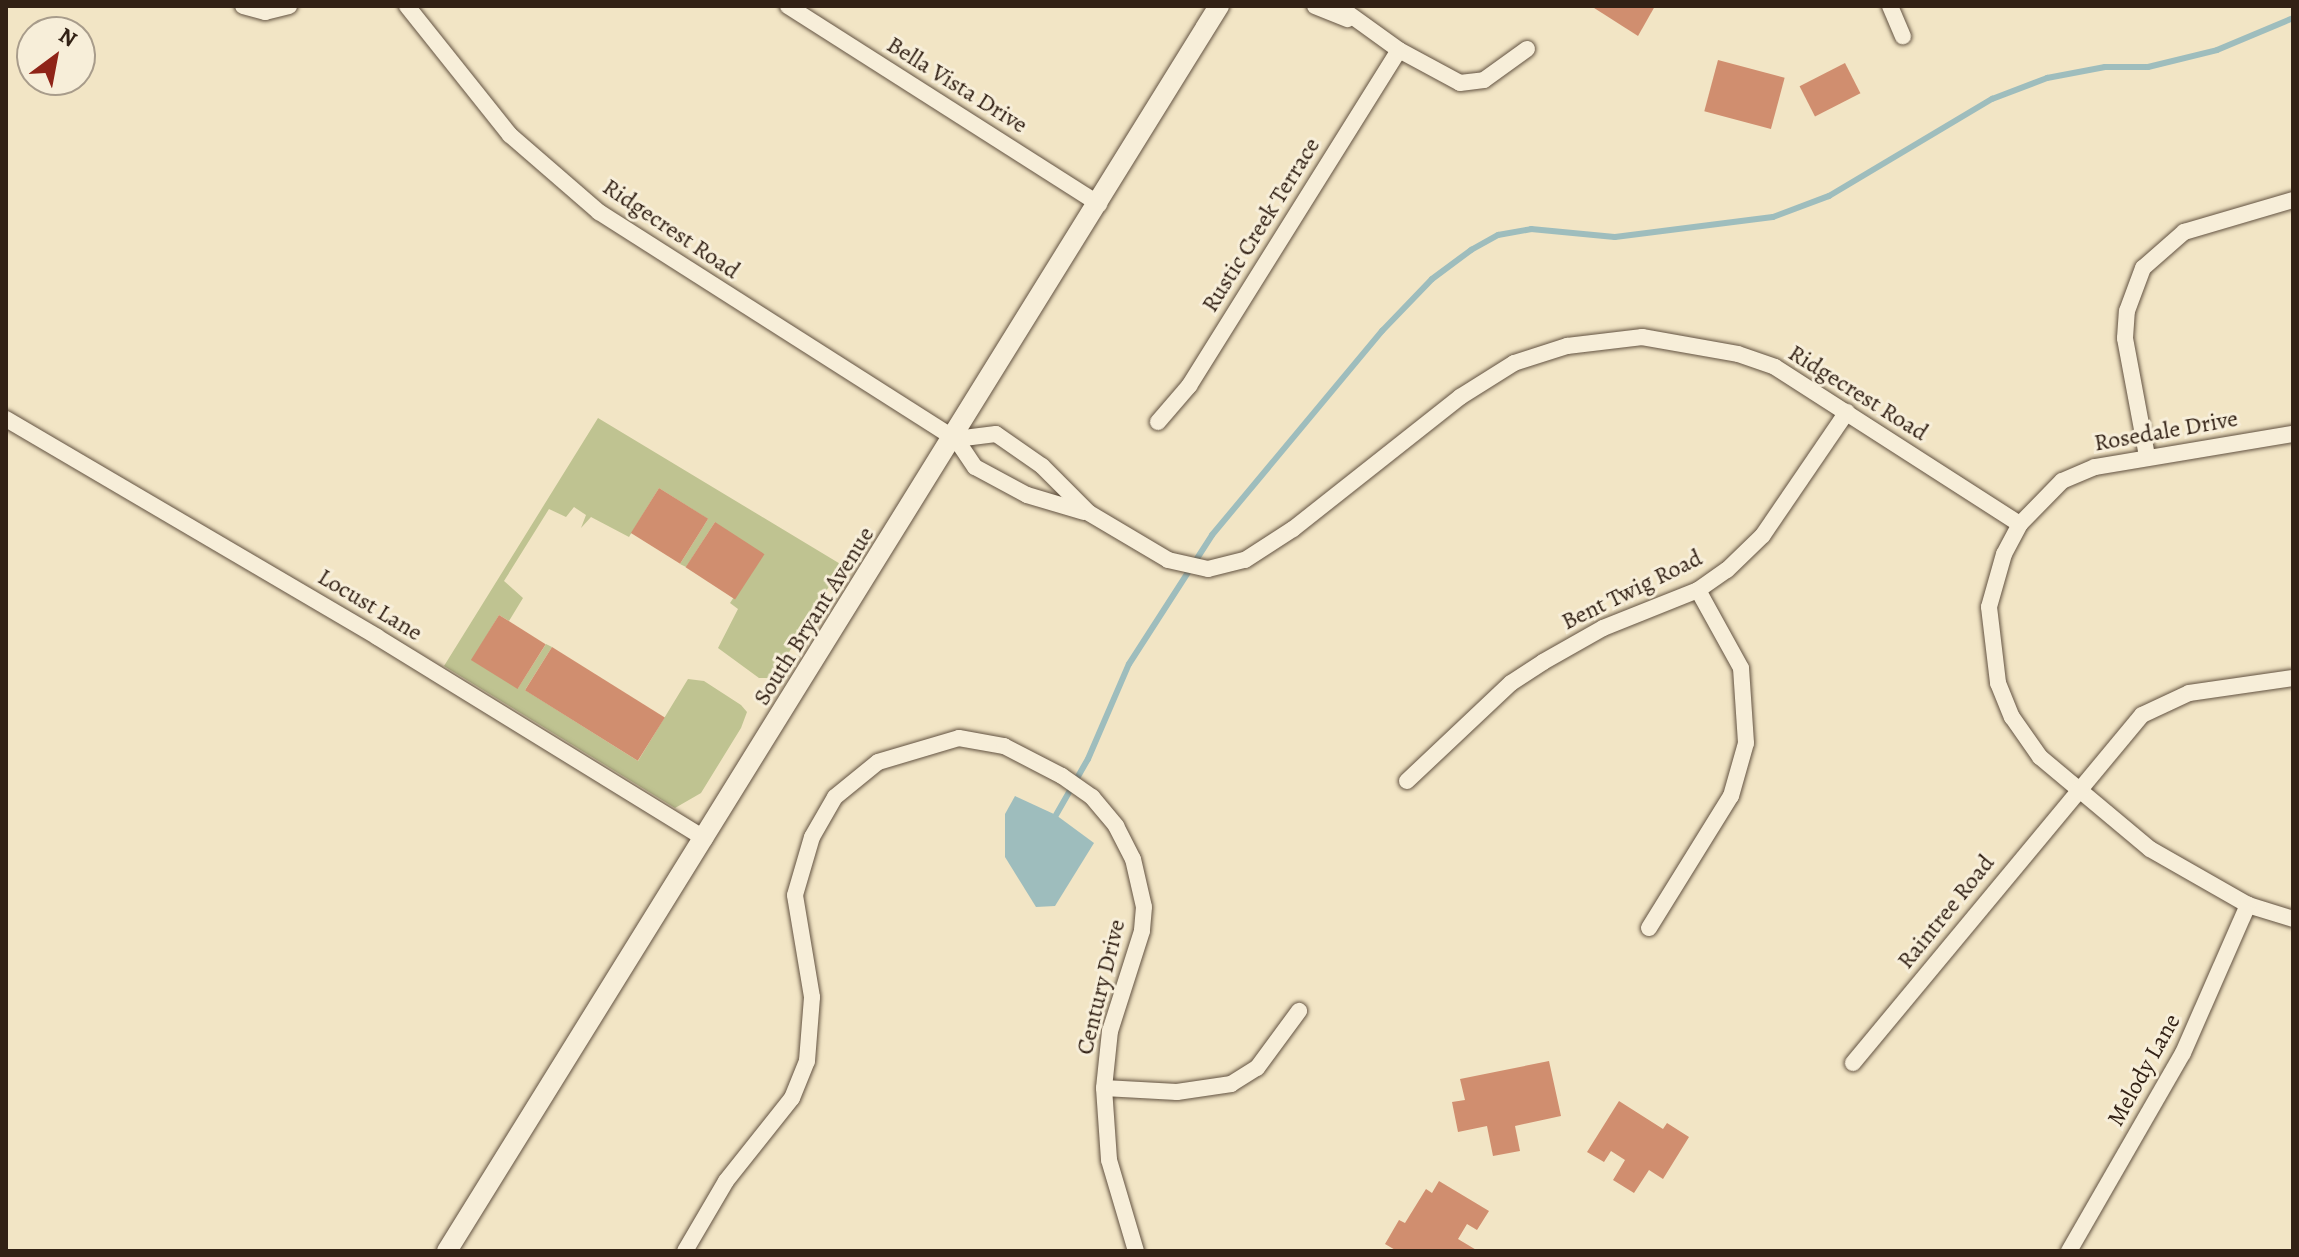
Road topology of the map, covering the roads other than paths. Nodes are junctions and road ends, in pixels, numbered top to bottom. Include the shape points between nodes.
1 (243, 6) edge
2 (289, 6) edge
3 (407, 6) edge
4 (788, 6) edge
5 (1219, 6) edge
6 (1315, 6) edge
7 (1338, 6) edge
8 (1890, 6) edge
9 (1358, 23) junction
10 (1903, 36) dead end
11 (1527, 49) dead end
12 (1399, 50) junction
13 (2293, 200) edge
14 (1099, 204) junction
15 (1847, 412) junction
16 (6, 419) edge
17 (1158, 422) dead end
18 (2293, 434) edge
19 (956, 439) junction
20 (2147, 456) junction
21 (1089, 513) junction
22 (2020, 524) junction
23 (1698, 590) junction
24 (2293, 678) edge
25 (1407, 781) dead end
26 (2076, 791) junction
27 (705, 839) junction
28 (2248, 905) junction
29 (2293, 919) edge
30 (1649, 928) dead end
31 (1299, 1011) dead end
32 (1853, 1063) dead end
33 (1104, 1088) junction
34 (447, 1251) edge
35 (685, 1251) edge
36 (1136, 1251) edge
37 (2069, 1251) edge

1 - 2 street via 265,12
3 - 19 street, Ridgecrest Road via 510,135 599,212
4 - 14 street, Bella Vista Drive
5 - 14 street, South Bryant Avenue
6 - 9 street
7 - 9 street
8 - 10 street
9 - 12 street
11 - 12 street via 1484,80 1460,83
12 - 17 street, Rustic Creek Terrace via 1189,386
13 - 20 street via 2184,232 2143,268 2127,311 2125,338
14 - 19 street, South Bryant Avenue
15 - 21 street, Ridgecrest Road via 1775,367 1738,354 1642,337 1605,340 1539,355 1482,381 1293,529 1245,560 1208,569 1168,560
15 - 22 street, Ridgecrest Road
15 - 23 street, Bent Twig Road via 1763,535
16 - 27 street, Locust Lane via 377,637
18 - 20 street, Rosedale Drive
19 - 21 street, Ridgecrest Road via 975,467 1004,484
19 - 21 street, Ridgecrest Road via 996,434 1042,466
19 - 27 street, South Bryant Avenue
20 - 22 street, Rosedale Drive via 2062,481
22 - 26 street via 2004,554 1989,607 1998,683 2012,717 2040,757
23 - 25 street, Bent Twig Road via 1603,628 1511,683
23 - 30 street via 1741,668 1746,743 1731,796
24 - 26 street, Raintree Road via 2166,701 2124,732
26 - 28 street via 2150,849
26 - 32 street, Raintree Road
27 - 34 street, South Bryant Avenue
28 - 29 street
28 - 37 street, Melody Lane via 2183,1053
31 - 33 street via 1257,1068 1231,1084 1177,1092
33 - 35 street, Century Drive via 1110,1031 1142,931 1144,907 1133,859 1116,826 1092,797 1004,746 959,738 898,753 853,779 821,820 803,857 795,895 812,997 807,1061 792,1098 726,1181
33 - 36 street, Century Drive via 1109,1160

